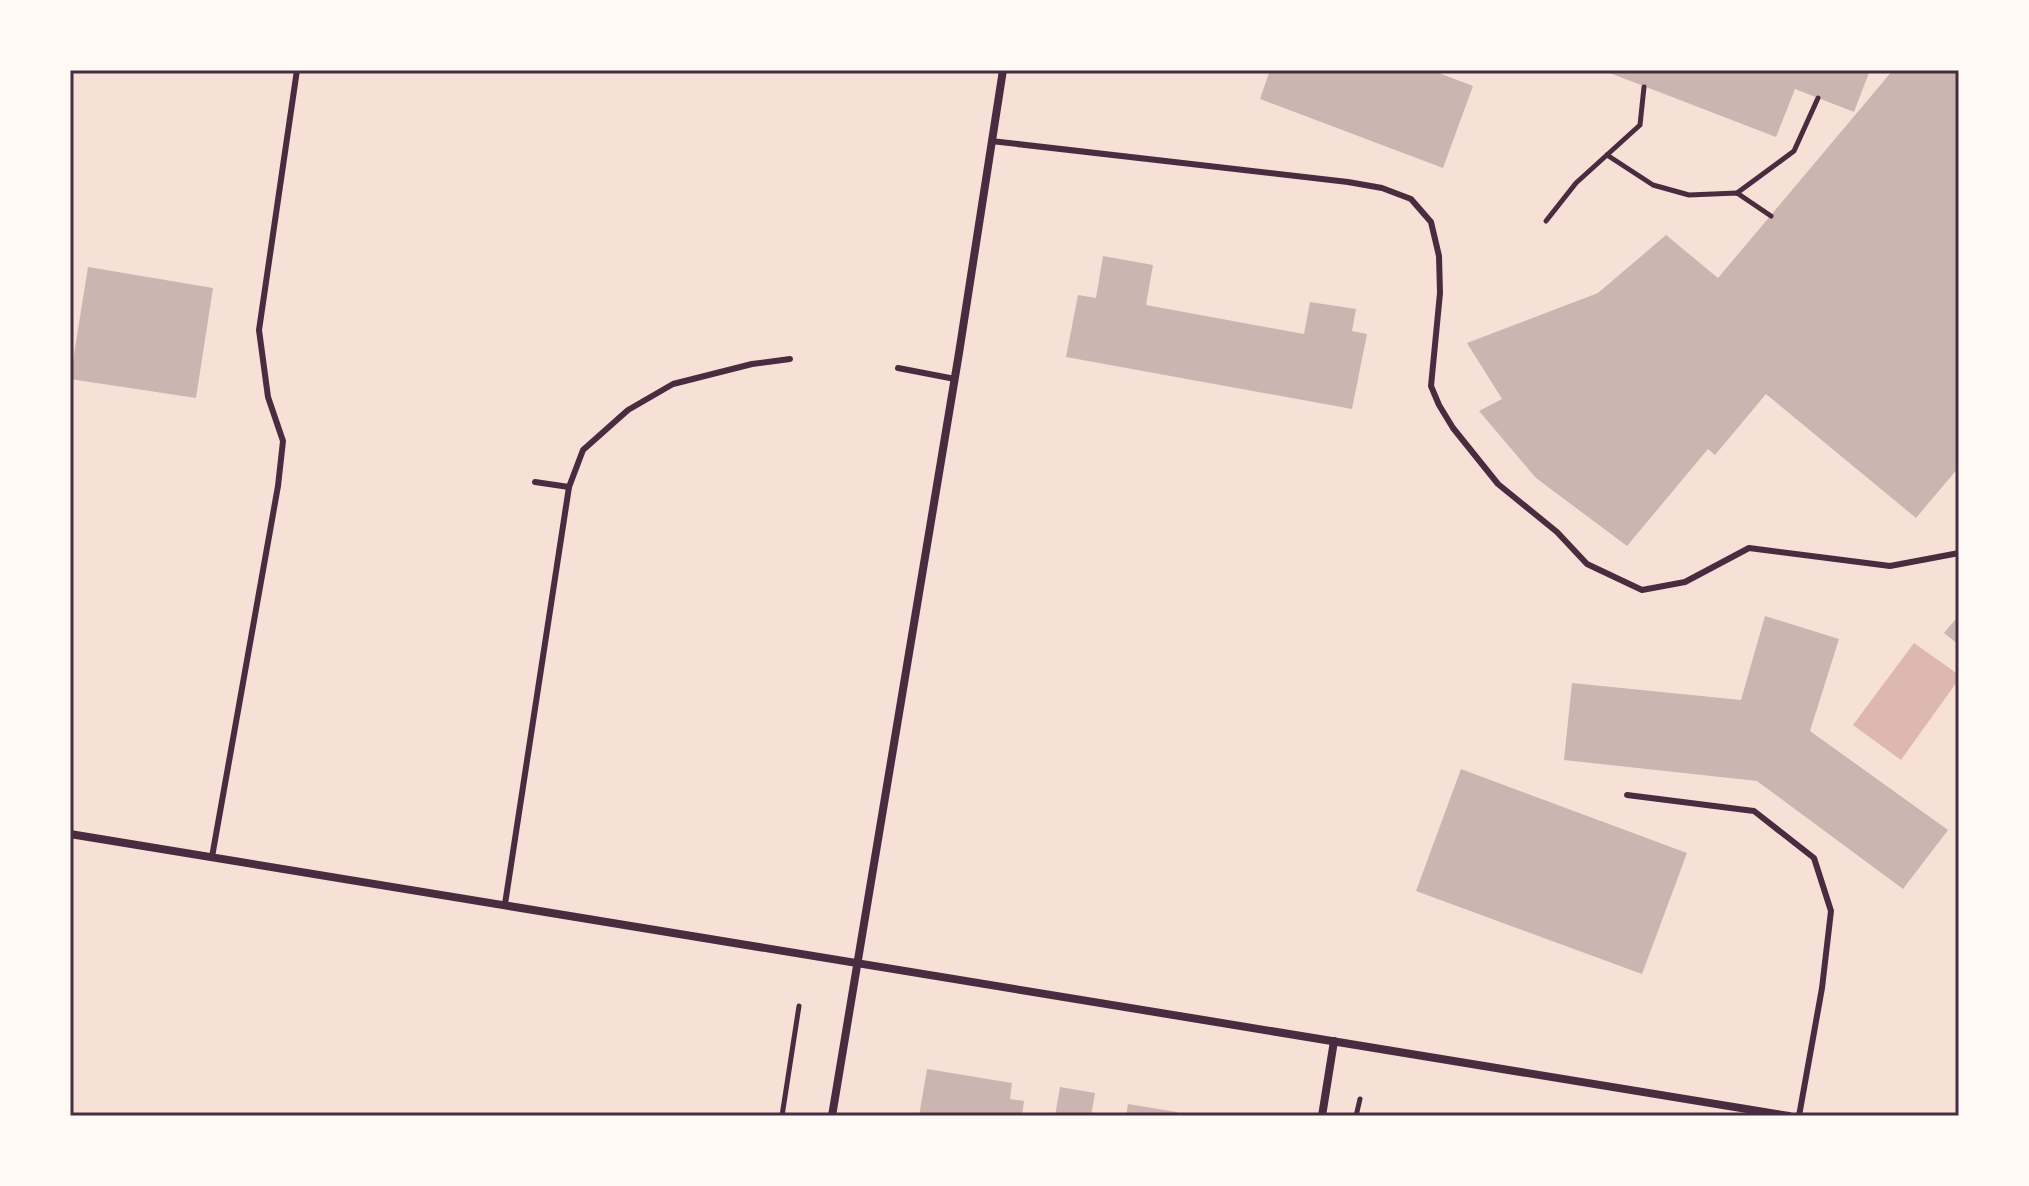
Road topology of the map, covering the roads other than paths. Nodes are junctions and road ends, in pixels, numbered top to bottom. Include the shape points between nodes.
1 (297, 70) edge
2 (1003, 70) edge
3 (991, 141) junction
4 (790, 359) dead end
5 (898, 368) dead end
6 (955, 379) junction
7 (535, 482) dead end
8 (569, 487) junction
9 (1959, 553) edge
10 (1627, 795) dead end
11 (70, 834) edge
12 (212, 857) junction
13 (505, 904) junction
14 (856, 963) junction
15 (1334, 1041) junction
16 (832, 1116) edge
17 (1322, 1116) edge
18 (1789, 1116) edge
19 (1799, 1116) edge

1 - 12 lane via 259,330 268,397 283,441
2 - 3 street
3 - 6 street
3 - 9 lane via 1348,182 1411,199 1431,222 1439,256 1431,386 1446,417 1498,484 1587,564 1642,590 1685,582 1749,548 1890,566
4 - 8 lane via 673,384 628,410 583,450
5 - 6 lane
6 - 14 street
7 - 8 lane
8 - 13 lane
10 - 19 lane via 1754,811 1814,858 1831,911
11 - 12 street
12 - 13 street
13 - 14 street
14 - 15 street
14 - 16 street
15 - 17 street
15 - 18 street

